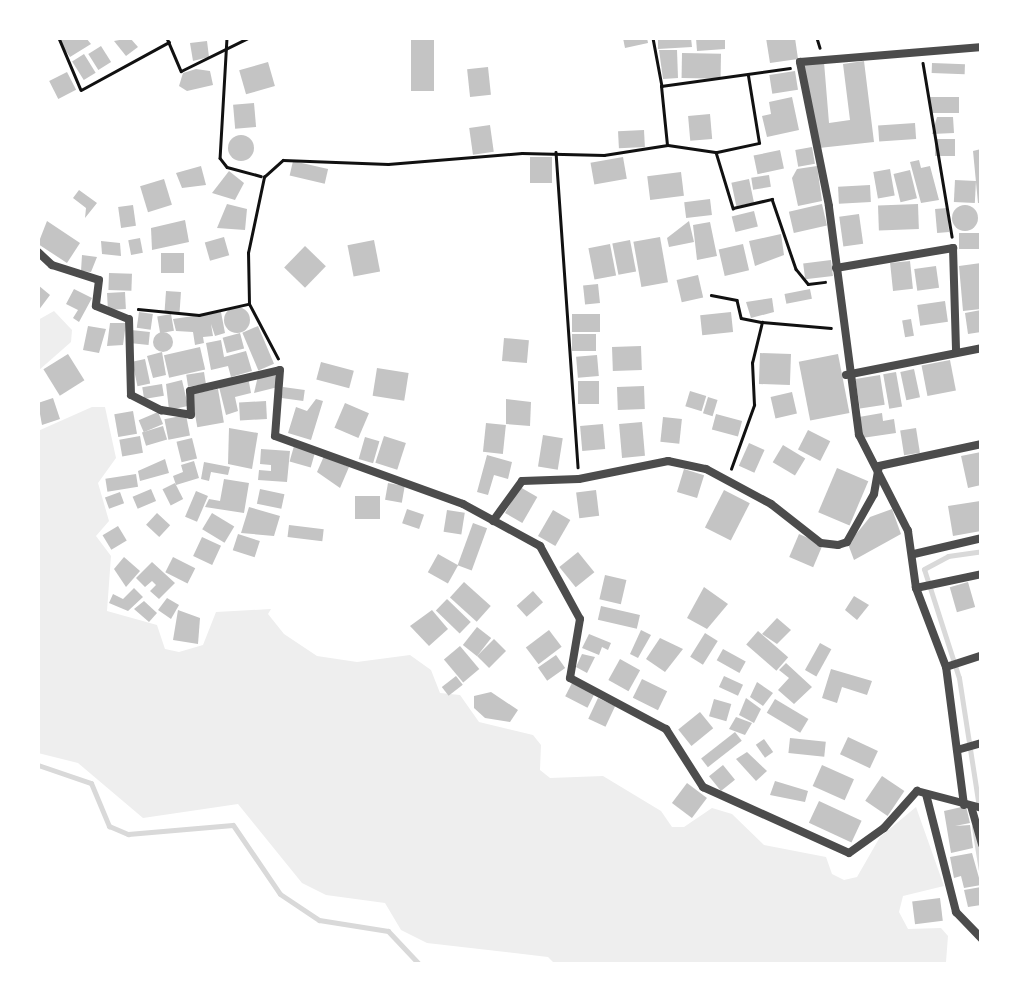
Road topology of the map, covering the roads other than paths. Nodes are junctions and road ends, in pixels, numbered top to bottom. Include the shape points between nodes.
1 (982, 47) edge
2 (38, 252) edge
3 (836, 268) junction
4 (982, 348) edge
5 (956, 352) junction
6 (846, 376) junction
7 (982, 444) edge
8 (878, 466) junction
9 (493, 521) junction
10 (982, 538) edge
11 (914, 554) junction
12 (982, 574) edge
13 (916, 588) junction
14 (982, 655) edge
15 (946, 667) junction
16 (982, 743) edge
17 (957, 750) junction
18 (926, 794) junction
19 (967, 806) junction
20 (982, 808) edge
21 (982, 844) edge
22 (982, 939) edge

1 - 3 street via 800,62
2 - 9 street via 52,265 100,280 96,306 129,319 131,394 161,410 191,415 190,391 280,370 275,436
3 - 5 street via 953,248
3 - 6 street
4 - 5 street
5 - 6 street
6 - 8 street via 859,434
7 - 8 street
8 - 9 street via 874,494 848,542 838,544 822,543 728,480 668,461 579,479 522,481
8 - 11 street
9 - 18 street via 540,546 580,619 570,678 666,730 703,787 849,853 884,828 916,792
10 - 11 street
11 - 13 street
12 - 13 street
13 - 15 street
14 - 15 street
15 - 17 street
16 - 17 street
17 - 19 street
18 - 19 street
18 - 22 street via 956,912
19 - 20 street
19 - 21 street

